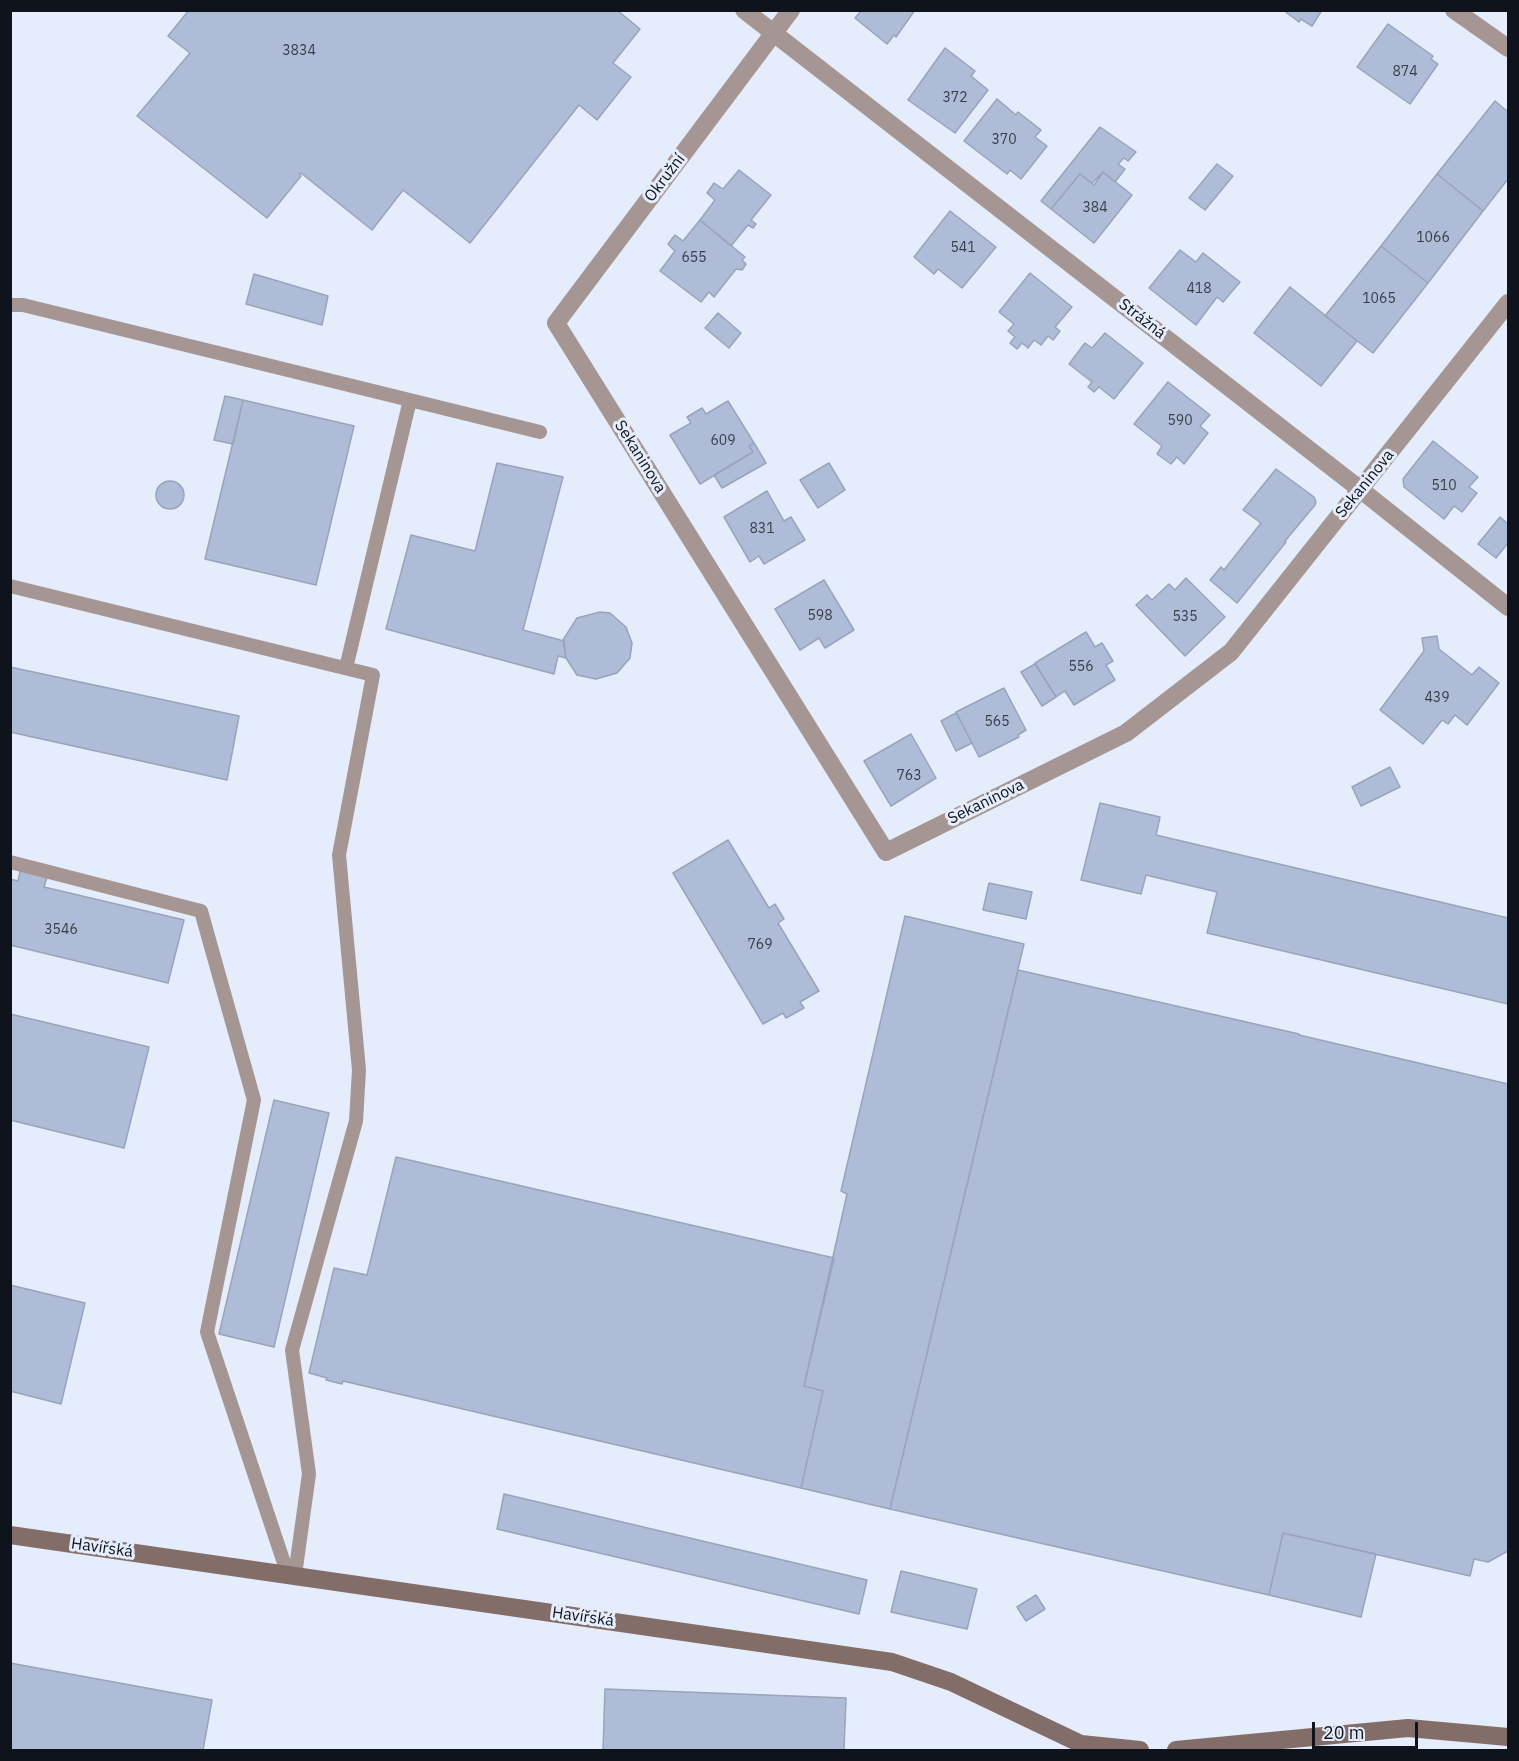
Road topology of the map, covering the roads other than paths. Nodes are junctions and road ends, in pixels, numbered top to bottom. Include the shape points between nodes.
1 (744, 10) edge
2 (791, 10) edge
3 (1454, 10) edge
4 (773, 33) junction
5 (1509, 48) edge
6 (1509, 303) edge
7 (10, 305) edge
8 (556, 323) joint
9 (410, 400) junction
10 (540, 432) dead end
11 (1361, 490) junction
12 (10, 586) edge
13 (1509, 607) edge
14 (346, 668) junction
15 (10, 862) edge
16 (10, 1535) edge
17 (291, 1575) junction
18 (1509, 1737) edge
19 (1262, 1747) edge
20 (1140, 1750) edge
21 (1176, 1750) edge

1 - 4 street, Strážná
2 - 4 street
3 - 5 street
4 - 8 street, Okružní
4 - 11 street, Strážná
6 - 11 street, Sekaninova
7 - 9 lane via 24,305
8 - 11 street, Sekaninova via 886,852 1126,733 1231,652
9 - 10 lane
9 - 14 lane
11 - 13 street, Strážná
12 - 14 lane
14 - 17 lane via 373,675 339,855 359,1070 356,1121 292,1350 309,1474
15 - 17 lane via 201,911 254,1100 207,1332
16 - 17 street, Havířská
17 - 20 street, Havířská via 892,1662 951,1682 1081,1744
18 - 19 street via 1408,1728
19 - 21 street

